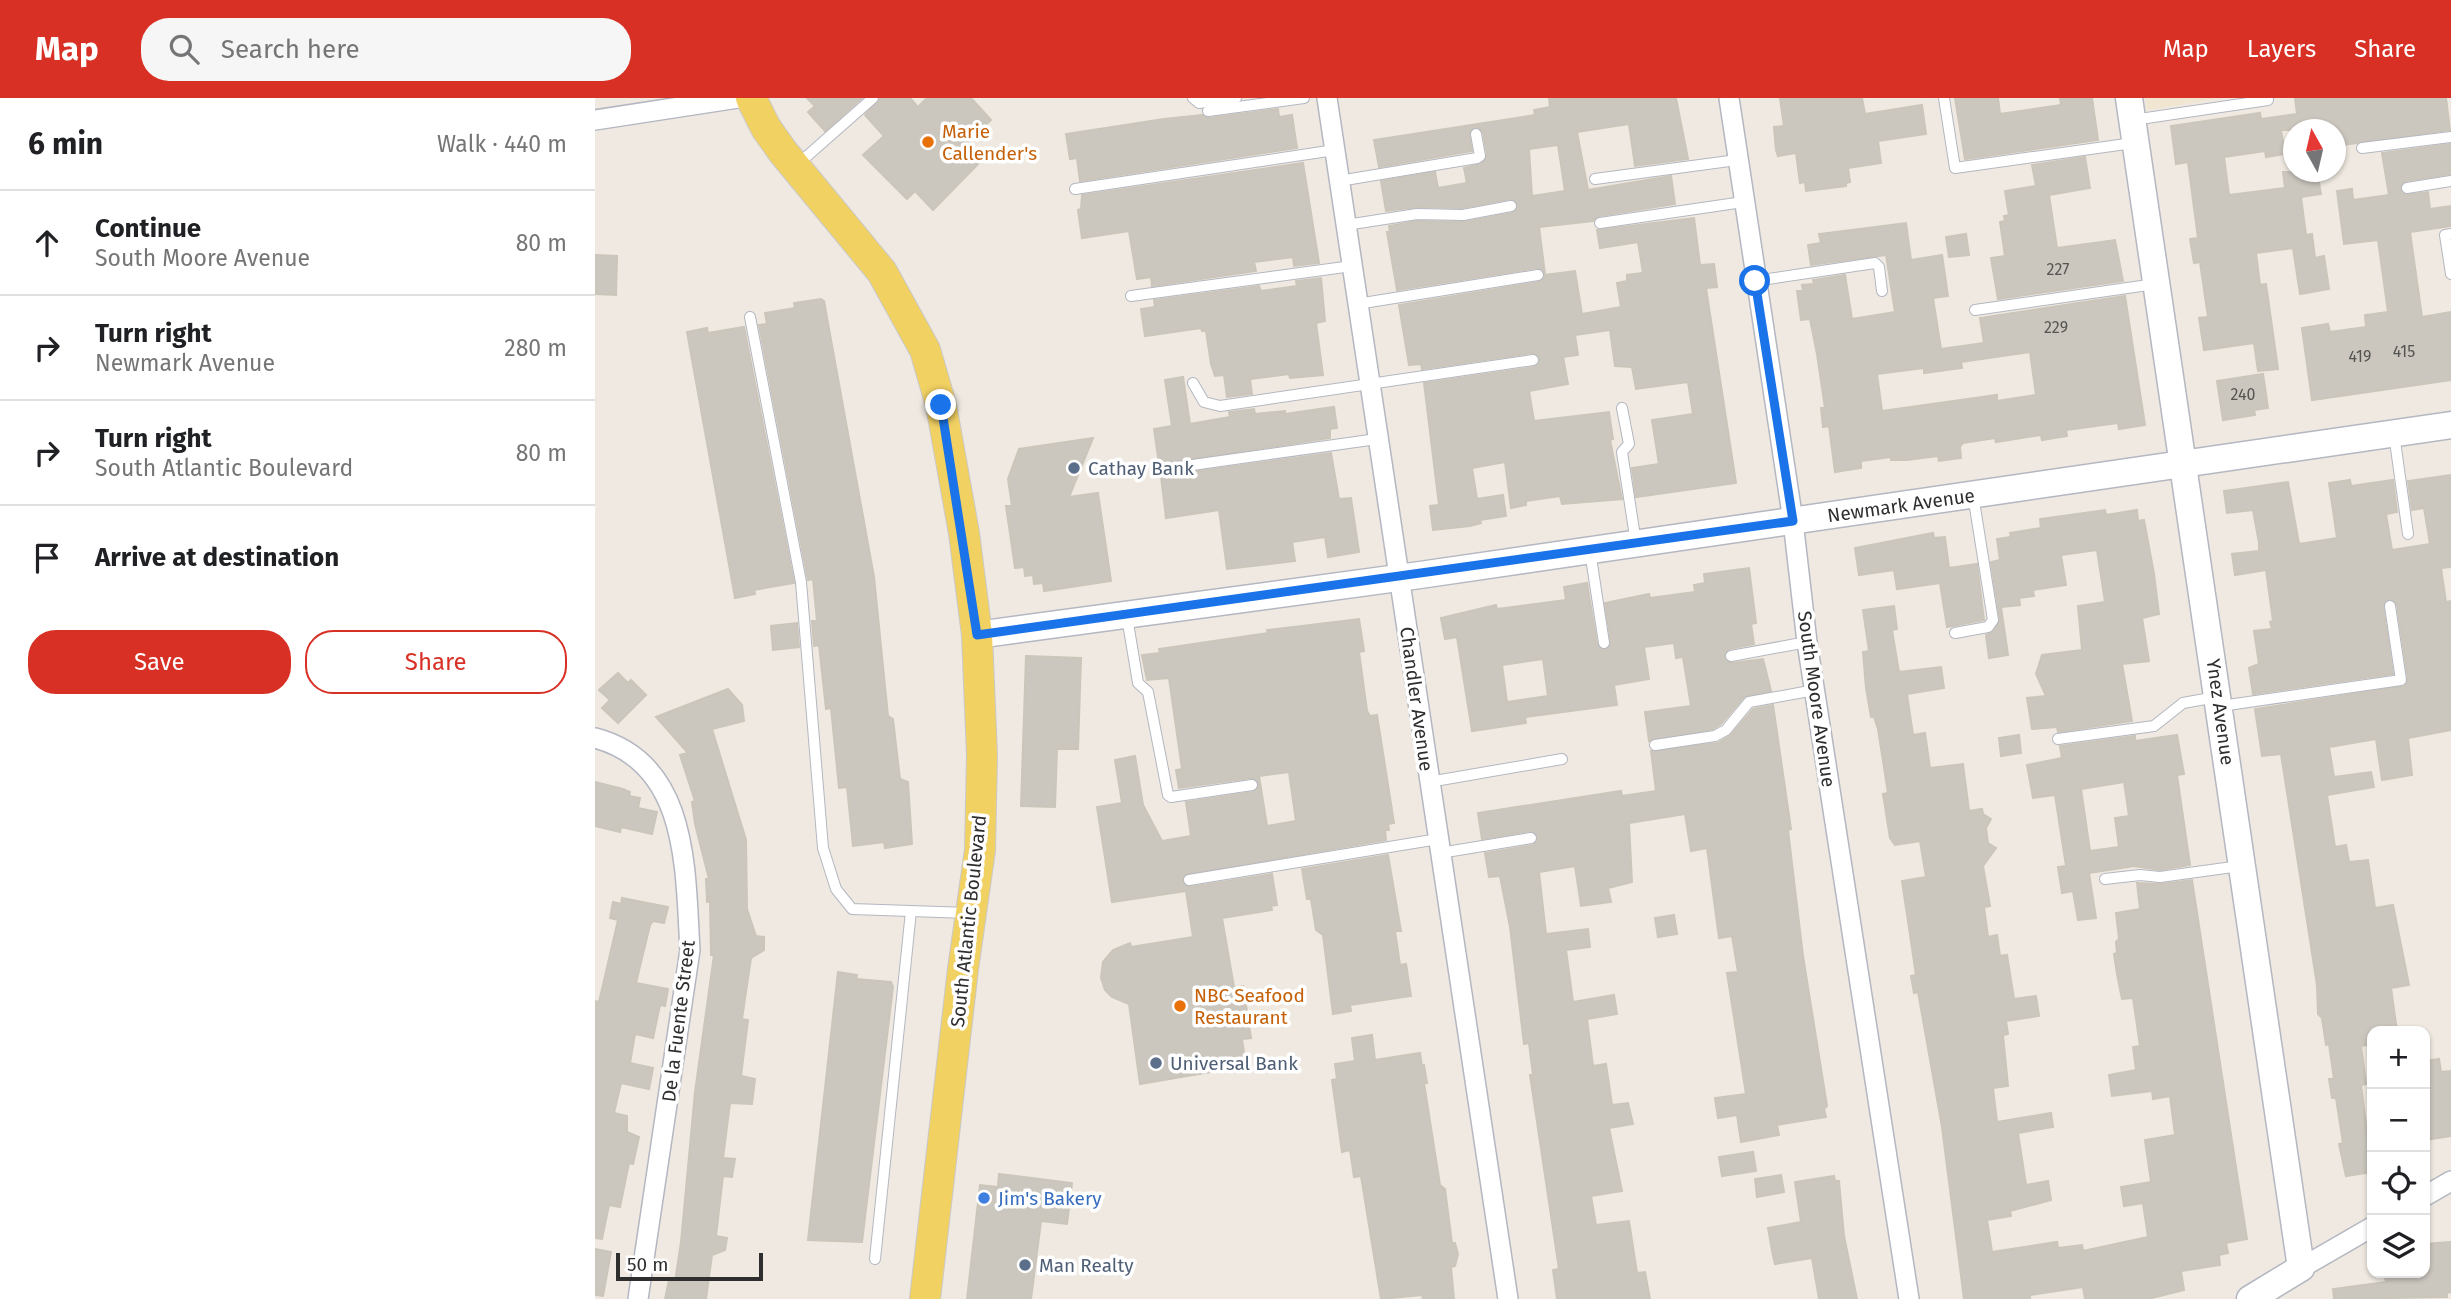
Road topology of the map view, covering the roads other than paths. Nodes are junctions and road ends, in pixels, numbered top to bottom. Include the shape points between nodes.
1 (738, 98) edge
2 (751, 98) edge
3 (873, 98) edge
4 (1193, 98) edge
5 (1236, 98) edge
6 (1304, 98) edge
7 (1327, 98) edge
8 (1729, 98) edge
9 (1944, 98) edge
10 (2268, 100) dead end
11 (1208, 111) dead end
12 (595, 120) edge
13 (2132, 120) edge
14 (1476, 134) dead end
15 (2451, 136) edge
16 (2362, 148) dead end
17 (1335, 150) junction
18 (1737, 160) junction
19 (795, 166) junction
20 (1595, 179) dead end
21 (1339, 181) junction
22 (2451, 181) edge
23 (2407, 188) dead end
24 (1075, 189) dead end
25 (1743, 202) junction
26 (1511, 206) dead end
27 (1600, 223) dead end
28 (1346, 225) junction
29 (2451, 234) edge
30 (1352, 266) junction
31 (2451, 274) edge
32 (1538, 275) dead end
33 (1755, 281) junction
34 (2157, 284) junction
35 (1882, 291) dead end
36 (1131, 296) dead end
37 (1357, 304) junction
38 (1975, 310) dead end
39 (750, 317) dead end
40 (1533, 360) dead end
41 (1192, 383) dead end
42 (1369, 385) junction
43 (1622, 408) dead end
44 (2451, 425) edge
45 (2394, 433) junction
46 (1377, 439) junction
47 (2183, 464) junction
48 (1164, 469) dead end
49 (1972, 494) junction
50 (1793, 521) junction
51 (2408, 534) dead end
52 (1636, 544) junction
53 (1590, 550) junction
54 (1399, 578) junction
55 (2391, 606) dead end
56 (1127, 617) junction
57 (1955, 633) dead end
58 (977, 635) junction
59 (1807, 642) junction
60 (1604, 643) dead end
61 (1731, 656) dead end
62 (1815, 690) junction
63 (2219, 702) junction
64 (595, 738) edge
65 (2058, 739) dead end
66 (1655, 745) dead end
67 (1562, 759) dead end
68 (1429, 782) junction
69 (1252, 785) dead end
70 (1531, 838) dead end
71 (1439, 846) junction
72 (2243, 865) junction
73 (2105, 879) dead end
74 (1189, 880) dead end
75 (911, 911) junction
76 (970, 913) junction
77 (2451, 1181) edge
78 (2430, 1193) edge
79 (2367, 1230) edge
80 (875, 1259) dead end
81 (2301, 1268) junction
82 (638, 1299) edge
83 (925, 1299) edge
84 (1508, 1299) edge
85 (1909, 1299) edge
86 (2250, 1299) edge

1 - 12 street
2 - 19 main road, South Atlantic Boulevard via 766,128
3 - 19 lane
4 - 5 lane via 1199,103
6 - 11 lane
7 - 17 street, Chandler Avenue
8 - 18 street, South Moore Avenue
9 - 13 lane via 1955,169
10 - 13 lane
13 - 34 street, Ynez Avenue
14 - 21 lane via 1477,158
15 - 16 lane
17 - 21 street, Chandler Avenue
17 - 24 lane
18 - 20 lane
18 - 25 street, South Moore Avenue
19 - 58 main road, South Atlantic Boulevard via 882,272 925,350 941,405
21 - 28 street, Chandler Avenue
22 - 23 lane
25 - 27 lane
25 - 33 street, South Moore Avenue
26 - 28 lane
28 - 30 street, Chandler Avenue
29 - 31 lane via 2445,235
30 - 36 lane
30 - 37 street, Chandler Avenue
32 - 37 lane
33 - 35 lane via 1875,263
33 - 50 street, South Moore Avenue
34 - 38 lane
34 - 47 street, Ynez Avenue
37 - 42 street, Chandler Avenue
39 - 75 lane via 801,582 823,848 836,889 852,909
40 - 42 lane
41 - 42 lane via 1204,402 1220,406
42 - 46 street, Chandler Avenue
43 - 52 lane via 1629,444 1622,452
44 - 45 street, Newmark Avenue
45 - 47 street, Newmark Avenue
45 - 51 lane
46 - 48 lane
46 - 54 street, Chandler Avenue
47 - 49 street, Newmark Avenue
47 - 63 street, Ynez Avenue
49 - 50 street, Newmark Avenue
49 - 57 lane via 1993,620 1988,627
50 - 52 street, Newmark Avenue
50 - 59 street, South Moore Avenue
52 - 53 street, Newmark Avenue
53 - 54 street, Newmark Avenue
53 - 60 lane
54 - 56 street, Newmark Avenue
54 - 68 street, Chandler Avenue
55 - 63 lane via 2401,680
56 - 58 street, Newmark Avenue
56 - 69 lane via 1138,683 1148,692 1168,795
58 - 76 main road, South Atlantic Boulevard via 980,850
59 - 61 lane
59 - 62 street, South Moore Avenue
62 - 66 lane via 1749,702 1726,730 1715,736
62 - 85 street, South Moore Avenue
63 - 65 lane via 2183,703 2154,726
63 - 72 street, Ynez Avenue
64 - 82 street, De la Fuente Street via 629,752 668,796 687,907 690,950
67 - 68 lane
68 - 71 street, Chandler Avenue
70 - 71 lane
71 - 74 lane
71 - 84 street, Chandler Avenue
72 - 73 lane via 2160,877 2140,874
72 - 81 street, Ynez Avenue
75 - 76 lane
75 - 80 lane
76 - 83 main road, South Atlantic Boulevard
77 - 78 street
79 - 81 street
81 - 86 street

